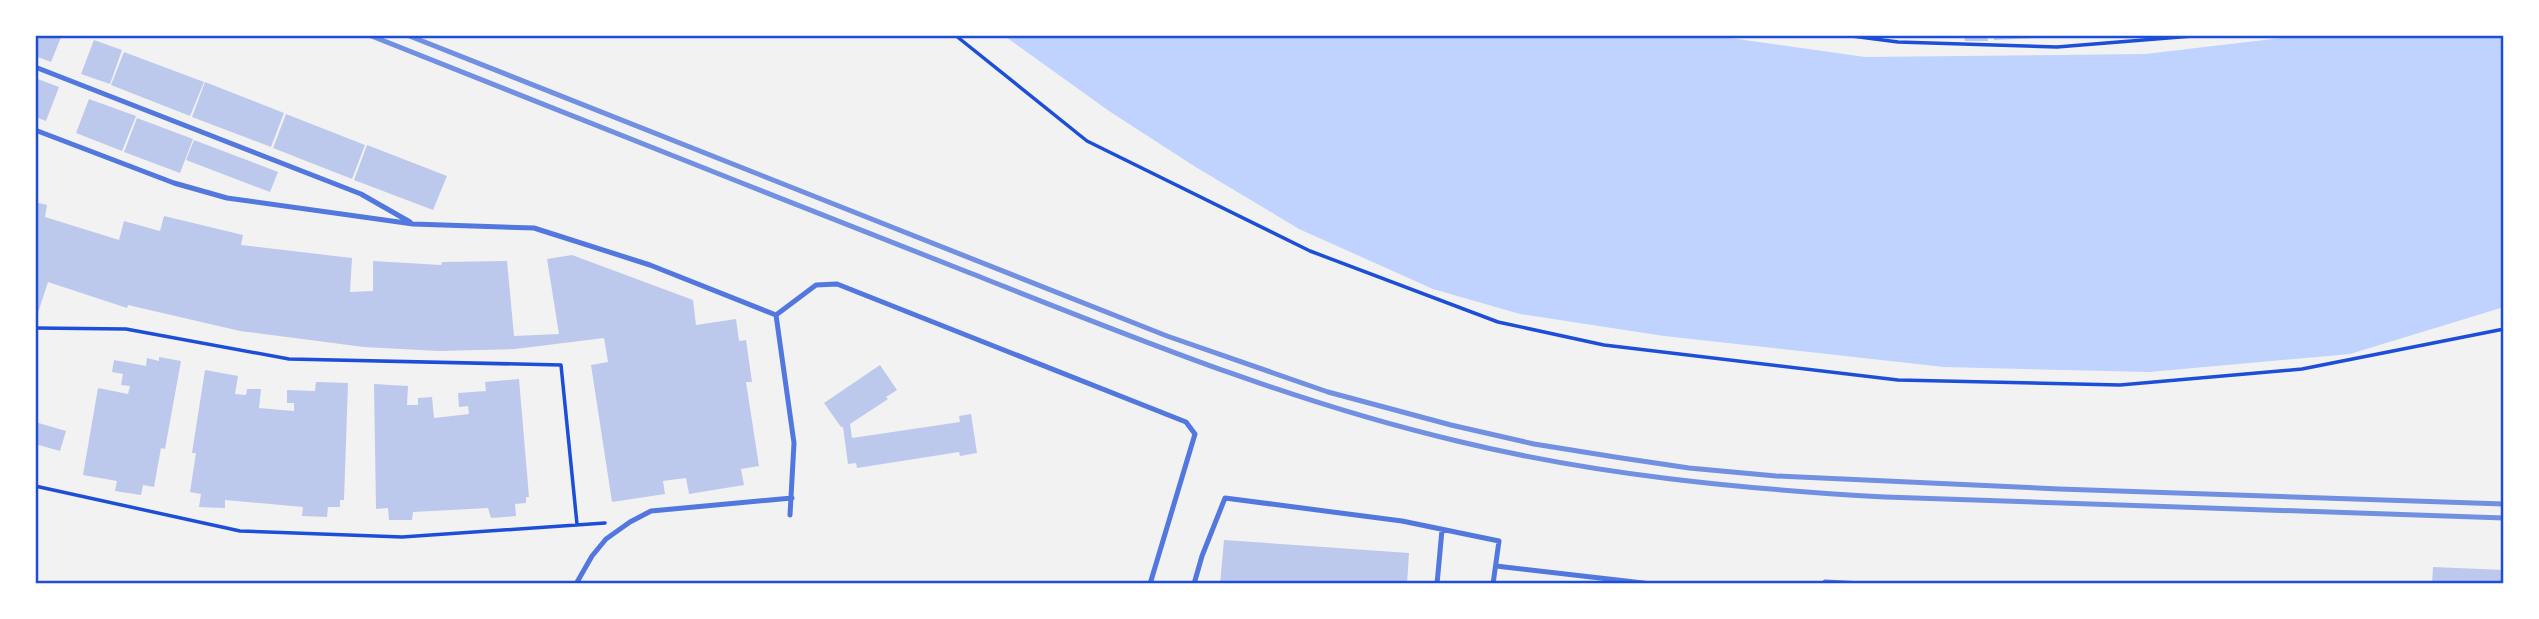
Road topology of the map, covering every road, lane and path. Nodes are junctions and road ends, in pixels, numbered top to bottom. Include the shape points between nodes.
1 (955, 35) edge
2 (1844, 35) edge
3 (2131, 35) edge
4 (2205, 35) edge
5 (2131, 41) junction
6 (35, 66) edge
7 (35, 130) edge
8 (413, 224) junction
9 (776, 315) junction
10 (35, 328) edge
11 (2504, 329) edge
12 (35, 486) edge
13 (792, 498) junction
14 (790, 515) dead end
15 (630, 522) junction
16 (577, 524) junction
17 (1442, 530) junction
18 (1496, 566) junction
19 (576, 584) edge
20 (1150, 584) edge
21 (1194, 584) edge
22 (1437, 584) edge
23 (1493, 584) edge
24 (1652, 584) edge
25 (1823, 584) edge
26 (1864, 584) edge

1 - 11 path via 1087,141 1310,251 1499,322 1604,345 1898,380 2120,385 2302,369
2 - 5 path via 1977,46 2057,47
3 - 5 path
4 - 5 path
6 - 8 lane via 361,194
7 - 8 lane via 174,183 227,198
8 - 9 lane via 534,228 650,265
9 - 13 lane via 794,443
9 - 20 lane via 816,285 836,284 1186,422 1195,434
10 - 16 path via 126,330 289,359 561,365
12 - 16 path via 240,531 402,537
13 - 14 lane
13 - 15 lane via 651,511
15 - 16 path
15 - 19 lane via 599,548
17 - 18 lane via 1499,541
17 - 21 lane via 1226,498
17 - 22 lane
18 - 23 lane
18 - 24 lane
25 - 26 lane

